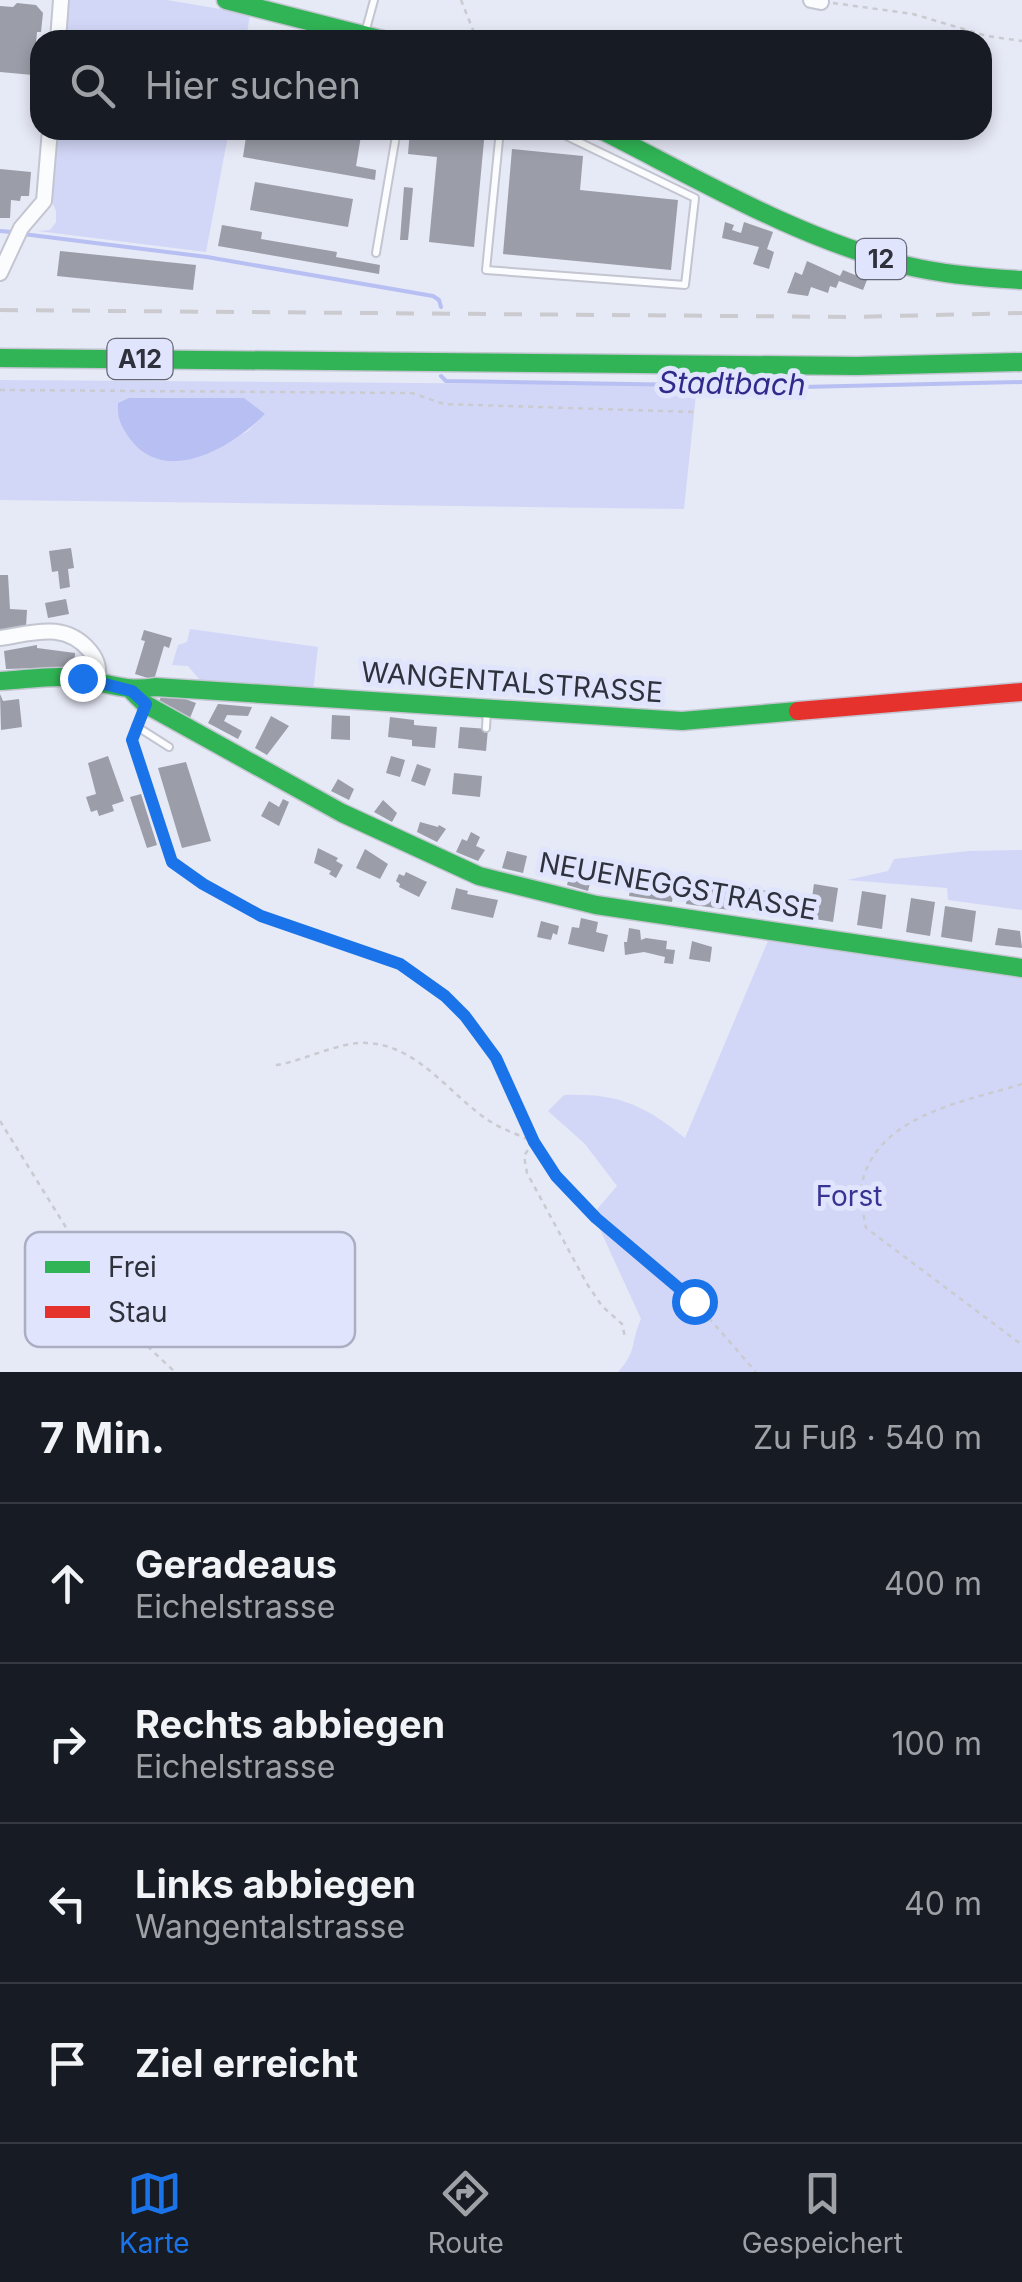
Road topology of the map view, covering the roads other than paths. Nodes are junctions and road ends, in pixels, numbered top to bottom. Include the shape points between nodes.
1 (61, 0) edge
2 (226, 0) edge
3 (374, 0) edge
4 (59, 30) edge
5 (346, 30) edge
6 (374, 30) edge
7 (49, 140) edge
8 (395, 140) edge
9 (499, 140) edge
10 (575, 140) edge
11 (620, 140) edge
12 (376, 253) dead end
13 (1, 270) edge
14 (1022, 280) edge
15 (0, 342) edge
16 (1022, 346) edge
17 (0, 358) edge
18 (1022, 362) edge
19 (0, 638) edge
20 (0, 680) edge
21 (98, 681) junction
22 (132, 691) junction
23 (1022, 692) edge
24 (136, 726) road end
25 (169, 747) dead end
26 (1022, 968) edge

1 - 4 street
2 - 5 main road
3 - 6 lane
7 - 13 street via 44,201 21,228
8 - 12 lane
9 - 10 lane via 486,270 684,285 695,198
11 - 14 main road, 12 via 847,248 950,275
15 - 16 main road, A12
17 - 18 main road, A12
19 - 21 street via 69,633 98,663
20 - 21 main road, WANGENTALSTRASSE
21 - 22 main road, WANGENTALSTRASSE
22 - 23 main road, WANGENTALSTRASSE via 155,687 486,718 711,720
22 - 26 main road, NEUENEGGSTRASSE via 299,790 479,876 596,904
24 - 25 lane

